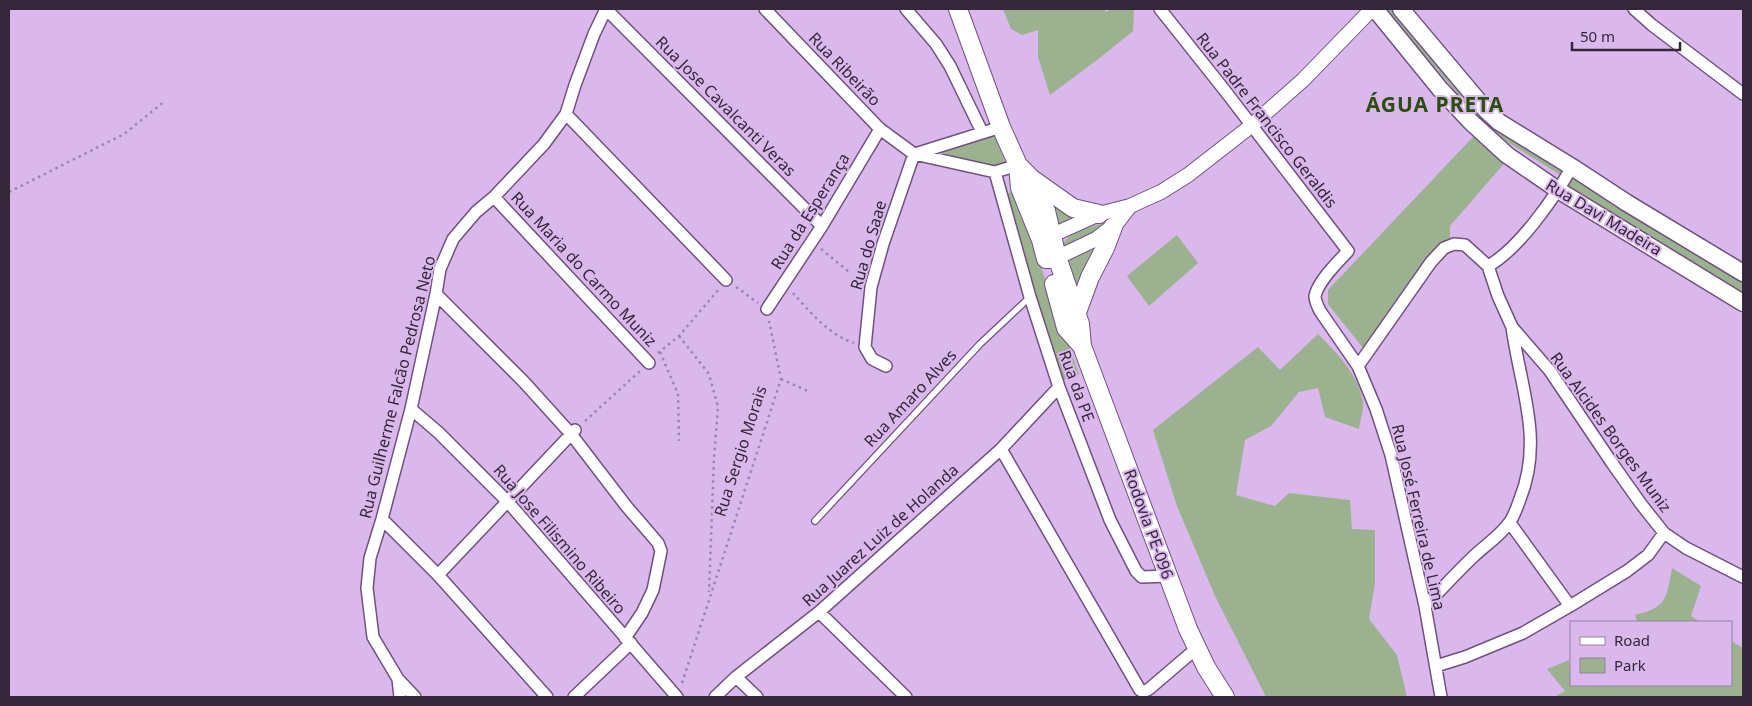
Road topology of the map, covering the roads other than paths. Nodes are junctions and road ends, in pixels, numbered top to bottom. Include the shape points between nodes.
1 (606, 9) edge
2 (765, 9) edge
3 (906, 9) edge
4 (958, 9) edge
5 (1160, 9) edge
6 (1374, 9) edge
7 (1401, 9) edge
8 (1634, 9) edge
9 (1743, 94) edge
10 (566, 114) junction
11 (1251, 126) junction
12 (1001, 127) junction
13 (880, 129) junction
14 (982, 132) junction
15 (914, 154) junction
16 (1572, 167) junction
17 (1024, 171) junction
18 (995, 172) junction
19 (1558, 190) junction
20 (494, 197) junction
21 (1130, 206) junction
22 (1099, 214) junction
23 (822, 226) junction
24 (1113, 227) junction
25 (1047, 238) junction
26 (1348, 250) joint
27 (1052, 260) junction
28 (1488, 266) junction
29 (1743, 272) edge
30 (726, 280) road end
31 (436, 294) junction
32 (1030, 297) junction
33 (1743, 303) edge
34 (767, 309) road end
35 (1076, 315) junction
36 (1512, 327) junction
37 (1082, 346) junction
38 (649, 363) dead end
39 (886, 366) dead end
40 (1358, 366) junction
41 (1059, 387) junction
42 (411, 409) junction
43 (574, 432) junction
44 (1001, 449) junction
45 (508, 502) junction
46 (382, 519) junction
47 (815, 521) dead end
48 (1510, 523) junction
49 (1664, 533) junction
50 (438, 576) junction
51 (1168, 576) junction
52 (1743, 577) edge
53 (1425, 606) junction
54 (1570, 606) junction
55 (819, 612) junction
56 (628, 640) junction
57 (1197, 648) junction
58 (1436, 666) junction
59 (736, 677) junction
60 (398, 680) junction
61 (679, 693) edge
62 (400, 697) edge
63 (415, 697) edge
64 (547, 697) edge
65 (574, 697) edge
66 (715, 697) edge
67 (756, 697) edge
68 (906, 697) edge
69 (1225, 697) edge
70 (1441, 697) edge

1 - 10 street, Rua Guilherme Falcão Pedrosa Neto
1 - 23 street, Rua Jose Cavalcanti Veras
2 - 13 street, Rua Ribeirão
3 - 14 street via 950,66
4 - 12 main road
5 - 11 street, Rua Padre Francisco Geraldis
6 - 11 street via 1303,80
6 - 19 main road, Rua Davi Madeira via 1471,122 1507,155
7 - 16 main road, Rua Davi Madeira via 1492,116
8 - 9 street
10 - 20 street, Rua Guilherme Falcão Pedrosa Neto via 544,144
10 - 30 street
11 - 21 street via 1188,175
11 - 26 street, Rua Padre Francisco Geraldis
12 - 14 street
12 - 17 main road
13 - 15 street, Rua Ribeirão
13 - 23 street, Rua da Esperança
14 - 15 street
15 - 18 street
15 - 39 street, Rua do Saae via 871,286 865,347 872,359
16 - 19 street
16 - 29 main road, Rua Davi Madeira via 1655,221
17 - 18 street
17 - 22 main road via 1073,208
17 - 25 main road via 1046,211
18 - 32 street, Rua da PE
19 - 28 street via 1506,254
19 - 33 main road, Rua Davi Madeira
20 - 31 street, Rua Guilherme Falcão Pedrosa Neto via 476,212 454,239 440,269
20 - 38 street, Rua Maria do Carmo Muniz
21 - 22 street
21 - 24 street
22 - 25 street
23 - 34 street, Rua da Esperança
24 - 27 street via 1089,244
24 - 35 main road
25 - 27 main road
26 - 40 street, Rua José Ferreira de Lima via 1328,273 1315,296 1320,311
27 - 35 main road
27 - 37 main road via 1066,328
28 - 36 street
28 - 40 street via 1465,245 1454,244 1444,248
31 - 42 street, Rua Guilherme Falcão Pedrosa Neto
31 - 43 street
32 - 41 street, Rua da PE
32 - 47 lane, Rua Amaro Alves via 980,344
35 - 37 main road
36 - 48 street via 1530,418 1531,447 1528,472
36 - 49 street, Rua Alcides Borges Muniz via 1550,372
37 - 51 main road, Rodovia PE-096
40 - 53 street, Rua José Ferreira de Lima via 1391,455
41 - 44 street, Rua Juarez Luiz de Holanda
41 - 51 street, Rua da PE via 1110,520 1136,571 1142,577
42 - 45 street, Rua Jose Filismino Ribeiro
42 - 46 street, Rua Guilherme Falcão Pedrosa Neto
43 - 45 street
43 - 56 street via 661,551 653,590
44 - 55 street, Rua Juarez Luiz de Holanda
44 - 57 street via 1140,690 1149,689
45 - 50 street
45 - 56 street, Rua Jose Filismino Ribeiro
46 - 50 street
46 - 60 street, Rua Guilherme Falcão Pedrosa Neto via 370,558 367,588 374,638
48 - 53 street
48 - 54 street
49 - 52 street, Rua Alcides Borges Muniz
49 - 54 street via 1648,555
50 - 64 street
51 - 57 main road, Rodovia PE-096
53 - 58 street, Rua José Ferreira de Lima
54 - 58 street via 1523,633
55 - 59 street, Rua Juarez Luiz de Holanda
55 - 68 street
56 - 61 street, Rua Jose Filismino Ribeiro
56 - 65 street
57 - 69 main road, Rodovia PE-096
58 - 70 street, Rua José Ferreira de Lima
59 - 66 street, Rua Juarez Luiz de Holanda
59 - 67 street
60 - 62 street, Rua Guilherme Falcão Pedrosa Neto
60 - 63 street

